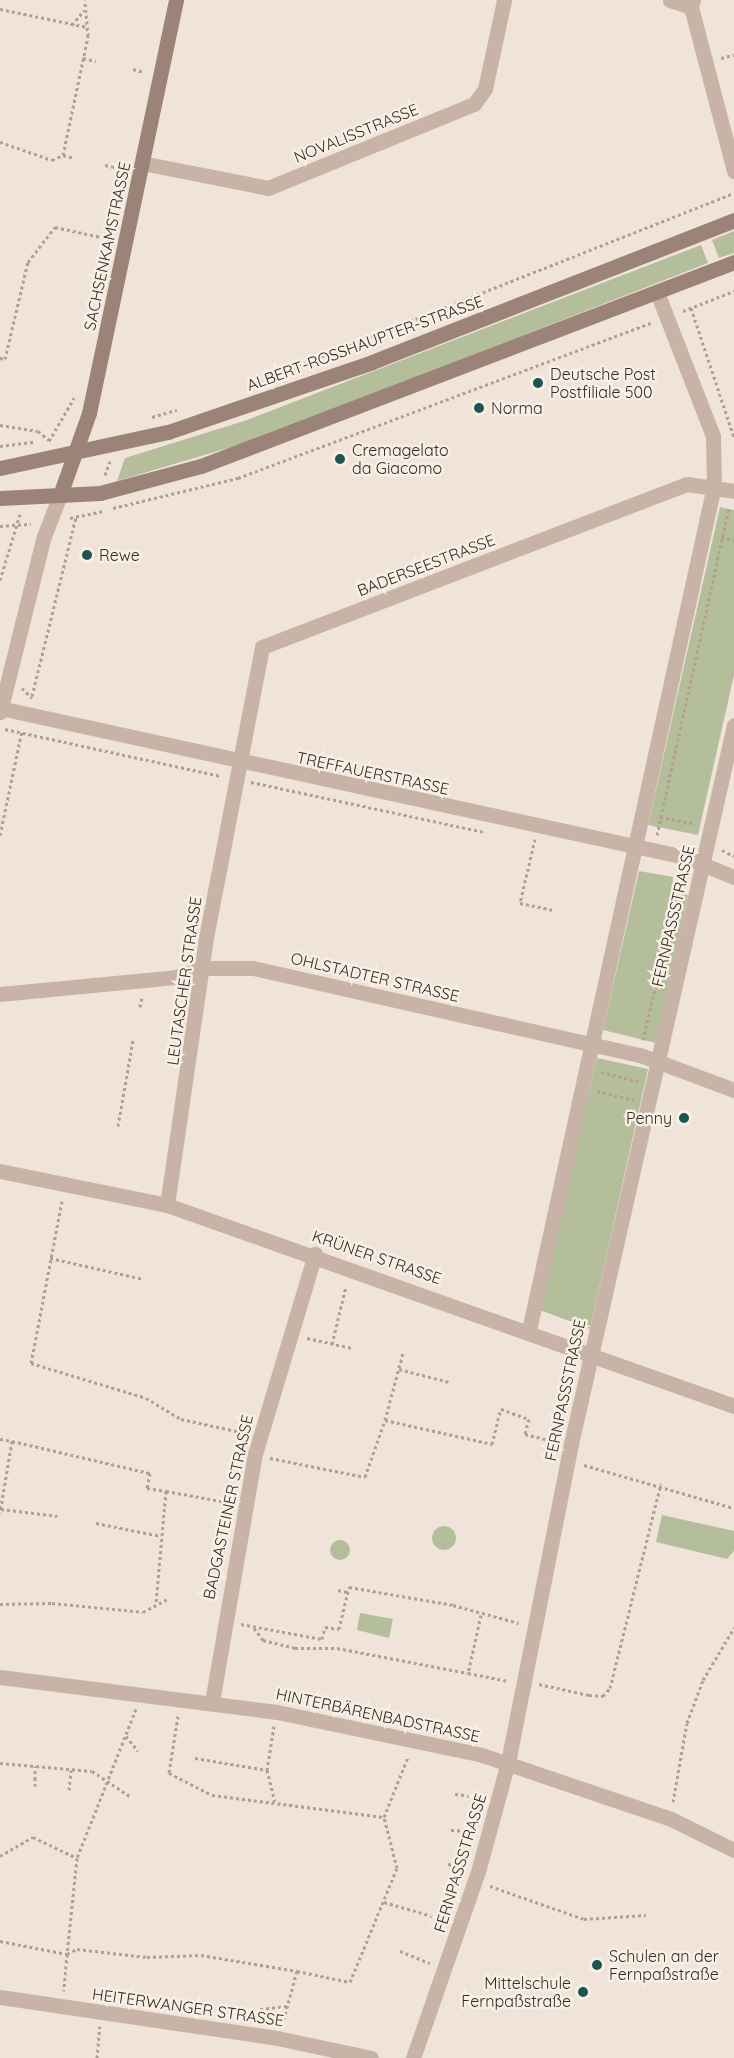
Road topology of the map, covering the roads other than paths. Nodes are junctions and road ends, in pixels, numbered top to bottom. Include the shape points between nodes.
1 (176, 0) edge
2 (504, 0) edge
3 (670, 0) edge
4 (692, 4) edge
5 (142, 163) junction
6 (734, 171) edge
7 (734, 220) edge
8 (734, 262) edge
9 (657, 292) junction
10 (78, 456) junction
11 (0, 468) edge
12 (714, 486) junction
13 (734, 491) edge
14 (60, 495) junction
15 (0, 498) edge
16 (1, 710) edge
17 (734, 725) edge
18 (239, 763) junction
19 (634, 846) junction
20 (704, 864) junction
21 (734, 877) edge
22 (204, 968) junction
23 (0, 994) edge
24 (590, 1044) junction
25 (658, 1061) junction
26 (734, 1090) edge
27 (1, 1174) edge
28 (167, 1205) junction
29 (315, 1254) junction
30 (529, 1330) junction
31 (591, 1353) junction
32 (734, 1406) edge
33 (0, 1677) edge
34 (212, 1702) junction
35 (508, 1762) junction
36 (734, 1850) edge
37 (0, 1997) edge
38 (370, 2058) edge
39 (413, 2058) edge

1 - 5 main road, SACHSENKAMSTRASSE
2 - 5 street, NOVALISSTRASSE via 485,89 474,104 268,188
3 - 4 street
4 - 6 street
5 - 10 main road, SACHSENKAMSTRASSE
7 - 10 main road, ALBERT-ROSSHAUPTER-STRASSE via 372,362
8 - 9 main road
9 - 12 street via 713,436
9 - 14 main road via 291,435 148,483 99,493
10 - 11 main road, ALBERT-ROSSHAUPTER-STRASSE
10 - 14 main road, SACHSENKAMSTRASSE
12 - 13 street
12 - 18 street, BADERSEESTRASSE via 687,484 262,647
12 - 19 street
14 - 15 main road
14 - 16 street via 49,523
16 - 18 street, TREFFAUERSTRASSE
17 - 20 street, FERNPASSSTRASSE
18 - 19 street, TREFFAUERSTRASSE
18 - 22 street, LEUTASCHER STRASSE
19 - 20 street, TREFFAUERSTRASSE
19 - 24 street
20 - 21 street, TREFFAUERSTRASSE
20 - 25 street, FERNPASSSTRASSE
22 - 23 street, OHLSTADTER STRASSE via 175,978
22 - 24 street, OHLSTADTER STRASSE via 253,968
22 - 28 street, LEUTASCHER STRASSE
24 - 25 street, OHLSTADTER STRASSE
24 - 30 street
25 - 26 street, OHLSTADTER STRASSE
25 - 31 street, FERNPASSSTRASSE
27 - 28 street, KRÜNER STRASSE
28 - 29 street, KRÜNER STRASSE
29 - 30 street, KRÜNER STRASSE
29 - 34 street, BADGASTEINER STRASSE via 259,1436
30 - 31 street, KRÜNER STRASSE
31 - 32 street, KRÜNER STRASSE
31 - 35 street, FERNPASSSTRASSE
33 - 34 street, HINTERBÄRENBADSTRASSE
34 - 35 street, HINTERBÄRENBADSTRASSE via 277,1712
35 - 36 street, HINTERBÄRENBADSTRASSE via 671,1819
35 - 39 street, FERNPASSSTRASSE via 461,1924
37 - 38 street, HEITERWANGER STRASSE via 277,2038

